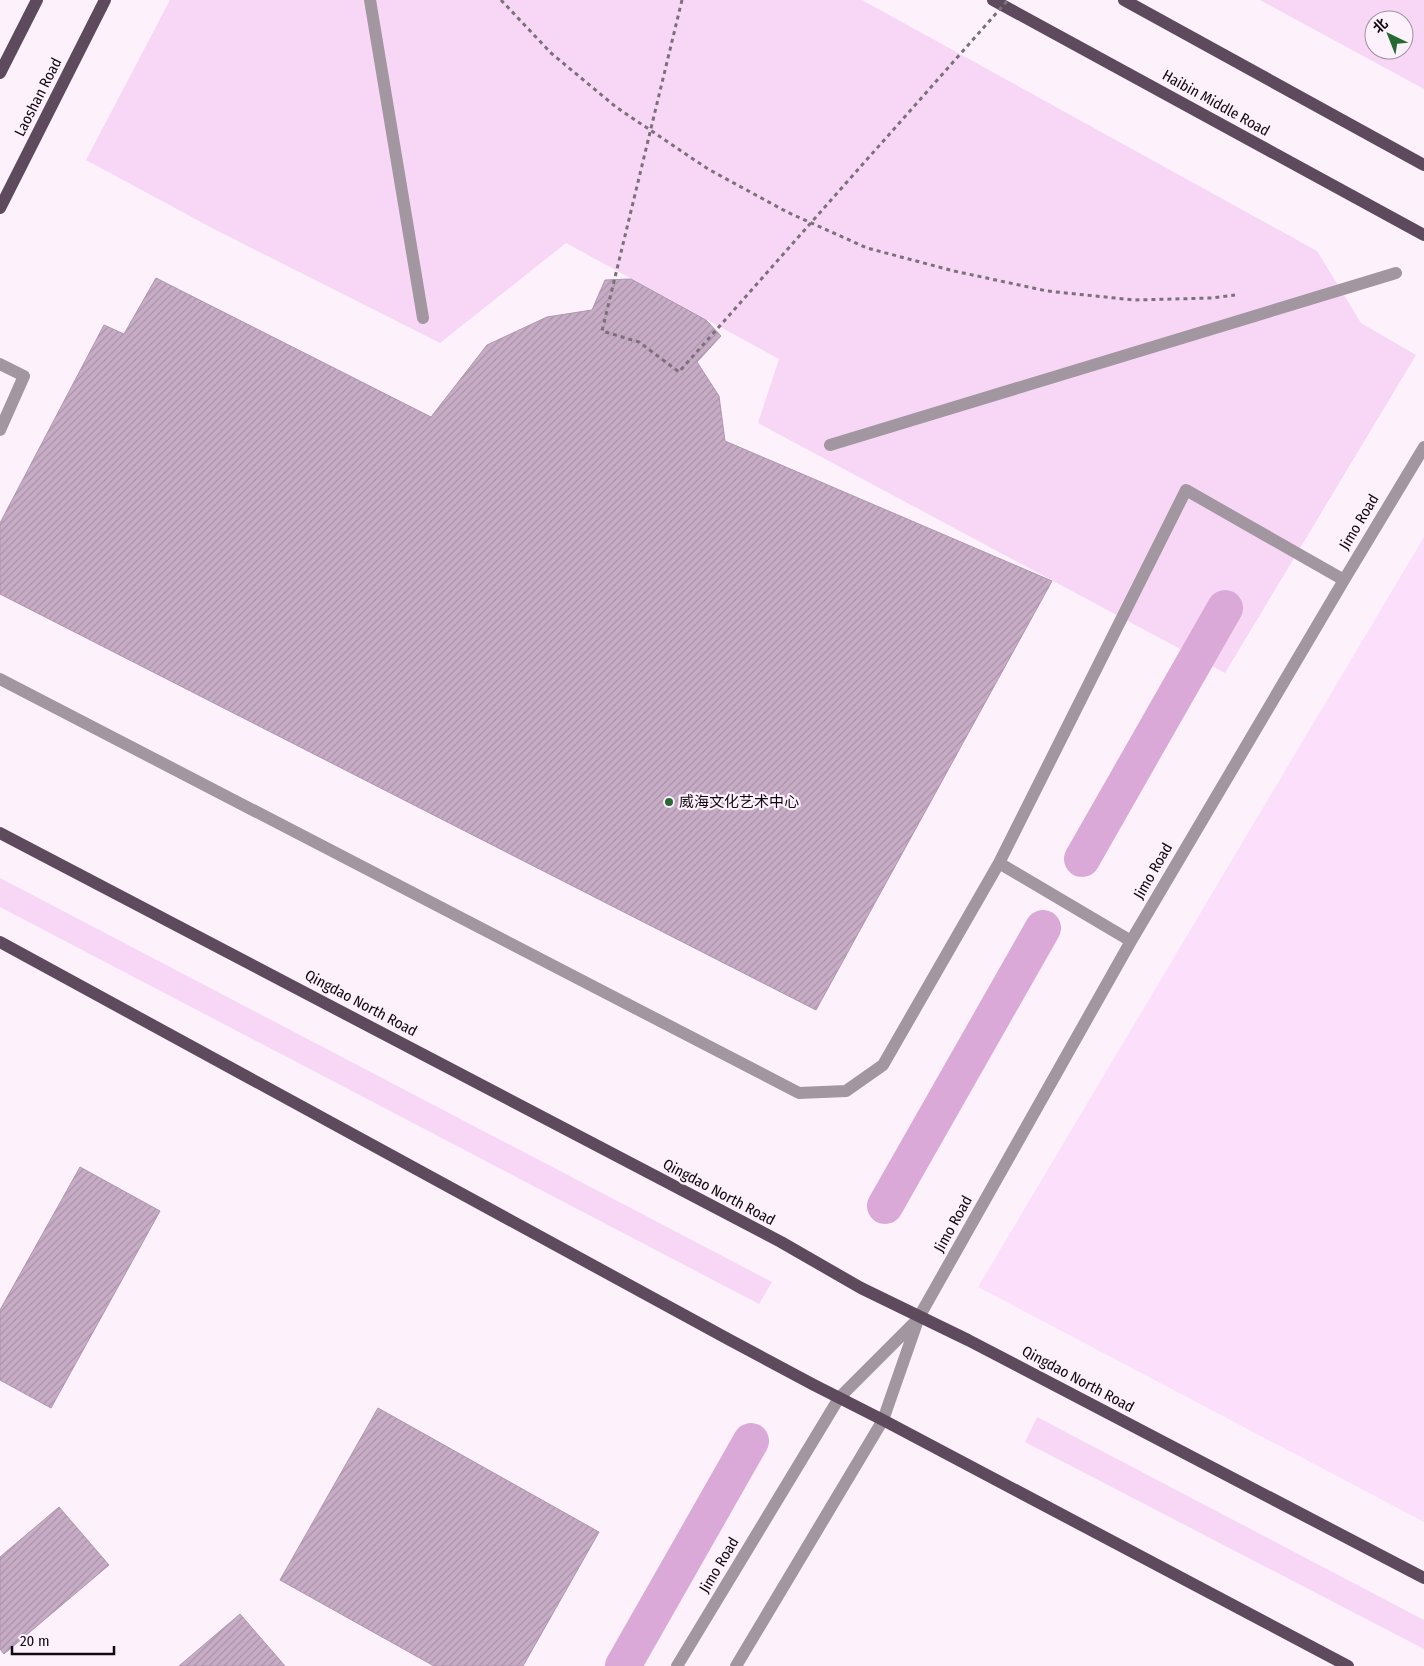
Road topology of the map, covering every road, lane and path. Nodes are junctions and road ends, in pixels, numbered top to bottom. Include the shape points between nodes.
1 (37, 0) edge
2 (105, 0) edge
3 (370, 0) edge
4 (501, 0) edge
5 (682, 0) edge
6 (993, 0) edge
7 (1008, 0) edge
8 (1124, 0) edge
9 (0, 73) edge
10 (1424, 165) edge
11 (0, 208) edge
12 (1424, 235) edge
13 (1396, 273) dead end
14 (1239, 295) dead end
15 (423, 318) dead end
16 (0, 364) edge
17 (0, 430) edge
18 (830, 445) dead end
19 (1424, 447) edge
20 (1344, 580) junction
21 (0, 679) edge
22 (0, 833) edge
23 (999, 863) junction
24 (1131, 940) junction
25 (0, 942) edge
26 (919, 1317) junction
27 (839, 1398) junction
28 (883, 1420) junction
29 (1424, 1578) edge
30 (677, 1666) edge
31 (736, 1666) edge
32 (1348, 1666) edge

1 - 9 main road
2 - 11 main road, Laoshan Road
3 - 15 street
4 - 14 path via 551,53 623,112 708,169 787,212 868,248 1047,291 1134,300
5 - 7 path, bridge via 602,331 639,342 679,372
6 - 12 main road, Haibin Middle Road
8 - 10 main road
13 - 18 street
16 - 17 street via 24,376
19 - 20 street, Jimo Road
20 - 23 street via 1186,490
20 - 24 street, Jimo Road
21 - 23 street via 799,1093 846,1091 883,1065
22 - 26 main road, Qingdao North Road
23 - 24 street
24 - 26 street, Jimo Road
25 - 27 main road
26 - 27 street, Jimo Road
26 - 28 street, Jimo Road
26 - 29 main road, Qingdao North Road
27 - 28 main road
27 - 30 street, Jimo Road
28 - 31 street, Jimo Road
28 - 32 main road

